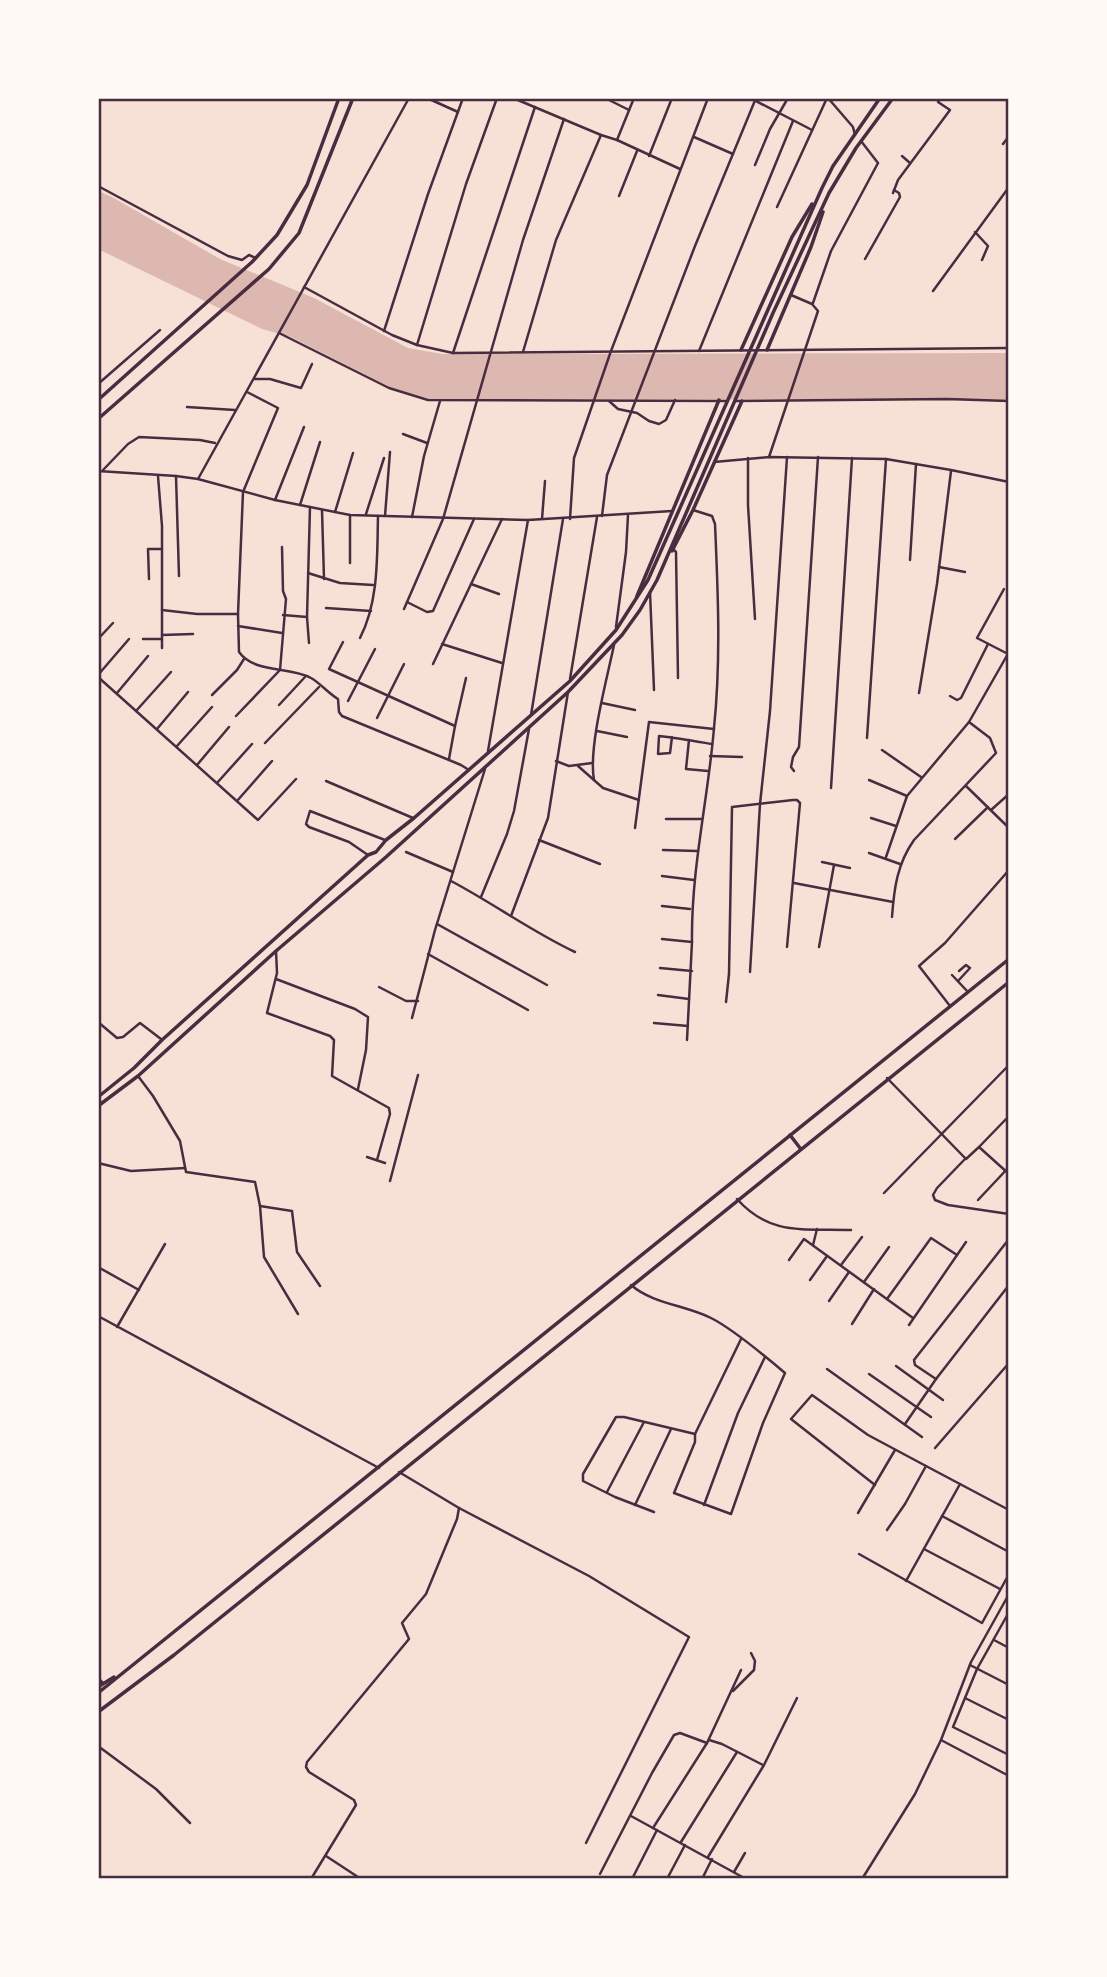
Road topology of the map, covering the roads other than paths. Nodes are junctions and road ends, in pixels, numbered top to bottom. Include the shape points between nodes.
1 (339, 98) edge
2 (353, 98) edge
3 (409, 98) edge
4 (427, 98) edge
5 (463, 98) edge
6 (497, 98) edge
7 (513, 98) edge
8 (605, 98) edge
9 (634, 98) edge
10 (672, 98) edge
11 (708, 98) edge
12 (750, 98) edge
13 (788, 98) edge
14 (828, 98) edge
15 (880, 98) edge
16 (893, 98) edge
17 (941, 98) edge
18 (755, 99) edge
19 (535, 107) junction
20 (629, 110) junction
21 (458, 112) junction
22 (779, 113) junction
23 (564, 119) junction
24 (793, 121) junction
25 (812, 130) junction
26 (601, 135) junction
27 (855, 135) junction
28 (1009, 136) edge
29 (694, 137) junction
30 (617, 140) junction
31 (860, 141) junction
32 (1003, 144) dead end
33 (637, 150) junction
34 (734, 155) junction
35 (649, 156) junction
36 (902, 156) dead end
37 (911, 164) junction
38 (755, 165) dead end
39 (680, 169) junction
40 (98, 186) edge
41 (1009, 187) edge
42 (822, 188) junction
43 (1007, 192) edge
44 (829, 193) junction
45 (619, 196) dead end
46 (777, 207) dead end
47 (975, 232) junction
48 (865, 259) dead end
49 (254, 260) junction
50 (982, 260) dead end
51 (304, 287) junction
52 (933, 291) dead end
53 (790, 295) junction
54 (812, 304) junction
55 (160, 330) dead end
56 (384, 331) junction
57 (279, 333) junction
58 (417, 345) junction
59 (1009, 348) edge
60 (807, 349) junction
61 (654, 350) junction
62 (767, 350) junction
63 (699, 351) junction
64 (741, 351) junction
65 (489, 352) junction
66 (523, 352) junction
67 (453, 353) junction
68 (610, 353) junction
69 (312, 364) dead end
70 (254, 379) junction
71 (98, 384) edge
72 (247, 392) junction
73 (593, 399) junction
74 (98, 400) edge
75 (719, 400) junction
76 (440, 401) junction
77 (476, 401) junction
78 (609, 401) junction
79 (636, 401) junction
80 (675, 401) junction
81 (742, 401) junction
82 (787, 401) junction
83 (1009, 401) edge
84 (187, 407) dead end
85 (235, 410) junction
86 (632, 411) junction
87 (98, 419) edge
88 (304, 427) dead end
89 (403, 434) dead end
90 (320, 442) dead end
91 (216, 443) junction
92 (427, 443) junction
93 (390, 452) dead end
94 (353, 453) dead end
95 (769, 457) junction
96 (787, 457) junction
97 (818, 457) junction
98 (384, 458) dead end
99 (748, 458) junction
100 (852, 458) junction
101 (886, 459) junction
102 (715, 462) junction
103 (916, 464) junction
104 (100, 470) edge
105 (951, 470) junction
106 (158, 476) junction
107 (176, 476) junction
108 (198, 479) junction
109 (545, 481) dead end
110 (1009, 482) edge
111 (243, 492) junction
112 (275, 500) junction
113 (300, 505) junction
114 (310, 507) junction
115 (322, 509) junction
116 (693, 510) junction
117 (672, 511) junction
118 (335, 512) junction
119 (628, 514) junction
120 (350, 515) junction
121 (366, 515) junction
122 (377, 516) junction
123 (385, 516) junction
124 (602, 516) junction
125 (412, 517) junction
126 (597, 517) junction
127 (443, 519) junction
128 (474, 519) junction
129 (502, 519) junction
130 (542, 519) junction
131 (563, 519) junction
132 (570, 519) junction
133 (528, 520) junction
134 (282, 547) dead end
135 (162, 549) junction
136 (673, 549) junction
137 (910, 560) dead end
138 (350, 563) dead end
139 (939, 567) junction
140 (965, 572) dead end
141 (308, 573) junction
142 (179, 576) dead end
143 (149, 579) dead end
144 (324, 579) junction
145 (657, 580) junction
146 (471, 584) junction
147 (374, 586) junction
148 (1004, 589) dead end
149 (650, 592) junction
150 (499, 594) dead end
151 (407, 601) junction
152 (632, 607) junction
153 (326, 608) dead end
154 (404, 609) dead end
155 (162, 610) junction
156 (371, 611) junction
157 (238, 614) junction
158 (283, 615) junction
159 (307, 617) junction
160 (755, 619) dead end
161 (113, 622) dead end
162 (238, 626) junction
163 (616, 630) junction
164 (282, 633) junction
165 (193, 634) dead end
166 (162, 637) junction
167 (360, 638) dead end
168 (98, 639) edge
169 (129, 639) dead end
170 (144, 639) dead end
171 (343, 642) dead end
172 (309, 643) dead end
173 (442, 644) junction
174 (988, 644) junction
175 (614, 645) junction
176 (162, 648) dead end
177 (375, 649) dead end
178 (1009, 653) edge
179 (148, 656) dead end
180 (244, 658) junction
181 (503, 663) junction
182 (404, 664) dead end
183 (433, 664) dead end
184 (280, 670) junction
185 (171, 672) dead end
186 (98, 676) edge
187 (306, 676) junction
188 (466, 678) dead end
189 (678, 678) dead end
190 (570, 681) junction
191 (358, 682) junction
192 (320, 686) junction
193 (654, 690) dead end
194 (188, 692) dead end
195 (568, 692) junction
196 (117, 693) junction
197 (919, 693) dead end
198 (212, 695) dead end
199 (388, 696) junction
200 (950, 696) dead end
201 (348, 701) dead end
202 (602, 703) junction
203 (279, 705) dead end
204 (212, 707) dead end
205 (635, 710) dead end
206 (136, 711) junction
207 (531, 715) junction
208 (236, 716) dead end
209 (377, 718) dead end
210 (969, 722) junction
211 (455, 726) junction
212 (229, 727) dead end
213 (529, 727) junction
214 (157, 729) junction
215 (714, 729) junction
216 (597, 731) junction
217 (627, 737) dead end
218 (672, 737) junction
219 (867, 738) dead end
220 (690, 740) junction
221 (265, 743) dead end
222 (252, 744) dead end
223 (712, 744) junction
224 (177, 746) junction
225 (881, 750) dead end
226 (488, 753) junction
227 (710, 756) junction
228 (742, 757) dead end
229 (449, 760) junction
230 (272, 761) dead end
231 (556, 761) junction
232 (592, 763) junction
233 (197, 765) junction
234 (485, 766) junction
235 (578, 766) junction
236 (468, 770) junction
237 (708, 771) junction
238 (794, 771) dead end
239 (921, 777) junction
240 (296, 779) dead end
241 (594, 780) junction
242 (869, 780) dead end
243 (326, 781) dead end
244 (217, 783) junction
245 (966, 786) junction
246 (831, 788) dead end
247 (1009, 794) edge
248 (907, 796) junction
249 (639, 800) junction
250 (237, 801) junction
251 (760, 804) junction
252 (990, 808) junction
253 (414, 818) junction
254 (666, 818) dead end
255 (871, 818) dead end
256 (702, 819) junction
257 (896, 826) junction
258 (635, 828) dead end
259 (1009, 828) edge
260 (955, 839) dead end
261 (386, 840) junction
262 (540, 840) junction
263 (663, 850) dead end
264 (697, 851) junction
265 (407, 852) dead end
266 (869, 853) dead end
267 (368, 855) junction
268 (886, 858) junction
269 (822, 862) dead end
270 (600, 864) dead end
271 (900, 864) junction
272 (834, 865) junction
273 (850, 868) dead end
274 (1009, 870) edge
275 (453, 872) junction
276 (662, 876) dead end
277 (694, 880) junction
278 (451, 881) junction
279 (794, 883) junction
280 (829, 890) junction
281 (481, 897) junction
282 (893, 902) junction
283 (317, 903) junction
284 (662, 906) dead end
285 (691, 909) junction
286 (325, 911) junction
287 (511, 916) junction
288 (892, 917) dead end
289 (437, 924) junction
290 (662, 939) dead end
291 (692, 942) junction
292 (786, 947) dead end
293 (819, 947) dead end
294 (276, 951) junction
295 (575, 952) dead end
296 (428, 954) junction
297 (1009, 959) edge
298 (660, 968) dead end
299 (692, 971) junction
300 (959, 971) dead end
301 (750, 972) dead end
302 (952, 975) dead end
303 (275, 979) junction
304 (958, 981) junction
305 (1009, 982) edge
306 (547, 985) dead end
307 (379, 987) dead end
308 (968, 992) junction
309 (658, 995) dead end
310 (690, 999) junction
311 (418, 1001) junction
312 (726, 1002) dead end
313 (950, 1006) junction
314 (528, 1010) dead end
315 (412, 1018) dead end
316 (98, 1022) edge
317 (654, 1023) dead end
318 (688, 1026) junction
319 (162, 1040) junction
320 (687, 1040) dead end
321 (1009, 1065) edge
322 (418, 1075) dead end
323 (138, 1076) junction
324 (887, 1079) junction
325 (358, 1089) junction
326 (98, 1097) edge
327 (98, 1106) edge
328 (1009, 1116) edge
329 (790, 1135) junction
330 (942, 1135) junction
331 (979, 1147) junction
332 (800, 1148) junction
333 (367, 1157) dead end
334 (966, 1159) junction
335 (377, 1160) junction
336 (98, 1163) edge
337 (385, 1163) dead end
338 (1009, 1167) edge
339 (185, 1168) junction
340 (1007, 1172) edge
341 (390, 1181) dead end
342 (884, 1193) dead end
343 (737, 1199) junction
344 (978, 1200) dead end
345 (260, 1206) junction
346 (1009, 1214) edge
347 (817, 1229) junction
348 (851, 1230) dead end
349 (862, 1237) dead end
350 (1009, 1239) edge
351 (966, 1242) dead end
352 (165, 1244) dead end
353 (813, 1245) junction
354 (889, 1247) dead end
355 (827, 1255) junction
356 (957, 1255) junction
357 (789, 1260) dead end
358 (841, 1265) junction
359 (98, 1267) edge
360 (849, 1272) junction
361 (810, 1280) dead end
362 (864, 1282) junction
363 (631, 1285) junction
364 (1009, 1285) edge
365 (320, 1286) dead end
366 (874, 1289) junction
367 (139, 1290) junction
368 (887, 1299) junction
369 (830, 1301) dead end
370 (298, 1314) dead end
371 (98, 1316) edge
372 (913, 1318) junction
373 (852, 1324) dead end
374 (909, 1325) dead end
375 (117, 1327) junction
376 (741, 1339) junction
377 (765, 1357) junction
378 (1009, 1365) edge
379 (896, 1366) dead end
380 (827, 1369) dead end
381 (869, 1374) dead end
382 (936, 1379) junction
383 (929, 1390) junction
384 (943, 1400) dead end
385 (917, 1407) junction
386 (931, 1417) dead end
387 (644, 1422) junction
388 (905, 1424) junction
389 (672, 1428) junction
390 (695, 1434) junction
391 (922, 1437) dead end
392 (935, 1448) dead end
393 (895, 1450) junction
394 (926, 1466) junction
395 (379, 1468) junction
396 (399, 1472) junction
397 (875, 1485) junction
398 (960, 1485) junction
399 (607, 1492) junction
400 (635, 1505) junction
401 (704, 1505) junction
402 (459, 1508) junction
403 (1009, 1510) edge
404 (654, 1512) dead end
405 (858, 1513) dead end
406 (942, 1516) junction
407 (887, 1530) dead end
408 (924, 1549) junction
409 (1009, 1552) edge
410 (859, 1554) dead end
411 (1009, 1574) edge
412 (906, 1581) junction
413 (1000, 1589) junction
414 (1009, 1594) edge
415 (1009, 1612) edge
416 (994, 1640) junction
417 (1009, 1648) edge
418 (751, 1653) dead end
419 (970, 1665) junction
420 (977, 1669) junction
421 (741, 1670) dead end
422 (122, 1672) junction
423 (98, 1678) edge
424 (103, 1683) junction
425 (1009, 1685) edge
426 (98, 1687) edge
427 (98, 1693) edge
428 (731, 1693) junction
429 (797, 1698) dead end
430 (965, 1698) junction
431 (98, 1714) edge
432 (1009, 1720) edge
433 (941, 1740) junction
434 (708, 1742) junction
435 (98, 1746) edge
436 (737, 1752) junction
437 (1009, 1755) edge
438 (764, 1765) junction
439 (1009, 1776) edge
440 (631, 1816) junction
441 (190, 1823) dead end
442 (655, 1829) junction
443 (586, 1843) dead end
444 (683, 1843) junction
445 (745, 1853) dead end
446 (326, 1856) junction
447 (710, 1858) junction
448 (736, 1873) junction
449 (600, 1874) dead end
450 (311, 1879) edge
451 (361, 1879) edge
452 (632, 1879) edge
453 (667, 1879) edge
454 (702, 1879) edge
455 (735, 1879) edge
456 (746, 1879) edge
457 (862, 1879) edge

1 - 49 main road via 307,184 286,224
2 - 87 main road via 299,233 269,269
3 - 51 street
4 - 21 street
5 - 21 street
6 - 58 street
7 - 19 street
8 - 20 street
9 - 20 street
10 - 35 street
11 - 29 street
12 - 18 street
13 - 22 street
14 - 25 street
14 - 27 street
15 - 27 main road
16 - 31 main road
17 - 37 street via 938,102 950,110
18 - 22 street
18 - 34 street
19 - 23 street
19 - 67 street
20 - 30 street
21 - 56 street
22 - 24 street
22 - 38 street
23 - 26 street
23 - 65 street
24 - 25 street
24 - 63 street
25 - 46 street
26 - 30 street
26 - 66 street via 556,240
27 - 42 main road
28 - 32 street
29 - 34 street
29 - 39 street
30 - 33 street
31 - 44 main road
31 - 54 street via 878,163 831,251
33 - 35 street
33 - 45 street
34 - 61 street
35 - 39 street
36 - 37 street
37 - 48 street via 898,180 894,192 900,197
39 - 68 street
40 - 49 street via 228,256 242,260 249,255
41 - 43 street
42 - 64 main road via 792,237
42 - 152 main road
43 - 47 street
44 - 53 main road
44 - 145 main road
47 - 50 street via 988,246
47 - 52 street
49 - 74 main road
51 - 56 street
51 - 57 street
53 - 54 street
53 - 62 main road
54 - 60 street via 818,311
55 - 71 street
56 - 58 street
57 - 70 street
57 - 76 street via 389,388
58 - 67 street
59 - 60 street
60 - 62 street
60 - 82 street
61 - 63 street
61 - 68 street
61 - 79 street
62 - 64 street
63 - 64 street
65 - 66 street
65 - 67 street
65 - 77 street
66 - 68 street
68 - 73 street
69 - 70 street via 301,388 274,379
70 - 72 street
72 - 85 street
72 - 111 street via 278,410
73 - 77 street
73 - 78 street
73 - 132 street via 574,458
75 - 80 street
75 - 81 street
75 - 117 main road
76 - 77 street
76 - 92 street
77 - 127 street
78 - 79 street
78 - 86 street via 618,410
79 - 80 street
79 - 86 street
80 - 86 street via 659,424
81 - 82 street
81 - 102 main road
82 - 83 street
82 - 95 street
84 - 85 street
85 - 91 street
86 - 124 street via 607,475
88 - 112 street
89 - 92 street
90 - 113 street
91 - 104 street via 139,437
91 - 108 street
92 - 125 street
93 - 123 street
94 - 118 street
95 - 96 street
95 - 99 street
96 - 97 street
96 - 251 street
97 - 100 street
97 - 238 street
98 - 121 street
99 - 102 street
99 - 160 street
100 - 101 street
100 - 246 street
101 - 103 street
101 - 219 street
102 - 116 main road
103 - 105 street
103 - 137 street
104 - 106 street
105 - 110 street
105 - 139 street
106 - 107 street
106 - 135 street
107 - 108 street
107 - 142 street
108 - 111 street
109 - 130 street
111 - 112 street
111 - 157 street
112 - 113 street
113 - 114 street
114 - 115 street
114 - 141 street
115 - 118 street
115 - 144 street
116 - 136 main road
116 - 215 street via 712,516 715,524 718,644
117 - 119 street
117 - 152 main road
118 - 120 street
119 - 124 street
119 - 163 street
120 - 121 street
120 - 138 street
121 - 122 street
122 - 123 street
122 - 147 street
123 - 125 street
124 - 126 street
125 - 127 street
126 - 132 street
126 - 190 street
127 - 128 street
127 - 151 street
128 - 129 street
128 - 151 street via 433,611
129 - 133 street
129 - 146 street
130 - 131 street
130 - 133 street
131 - 132 street
131 - 207 street
133 - 181 street
134 - 158 street
135 - 143 street via 148,549
135 - 155 street
136 - 145 main road
136 - 189 street
139 - 140 street
139 - 197 street
141 - 144 street
141 - 159 street
144 - 147 street
145 - 149 main road
146 - 150 street
146 - 173 street
147 - 156 street
148 - 174 street via 977,638
149 - 175 main road
149 - 193 street
151 - 154 street
152 - 163 main road
153 - 156 street
155 - 157 street
155 - 166 street
156 - 167 street
157 - 162 street
158 - 159 street
158 - 164 street
159 - 172 street
161 - 168 street
162 - 164 street
162 - 180 street via 239,652
163 - 190 main road
164 - 184 street
165 - 166 street
166 - 170 street
166 - 176 street
169 - 186 street
171 - 191 street via 329,668
173 - 181 street
173 - 183 street
174 - 178 street
174 - 200 street via 961,698
175 - 195 main road
175 - 202 street
177 - 191 street
178 - 210 street
179 - 196 street
180 - 184 street
180 - 198 street
181 - 226 street
182 - 199 street
184 - 187 street
184 - 208 street
185 - 206 street
186 - 196 street
187 - 192 street
187 - 203 street
188 - 211 street
190 - 207 main road
191 - 199 street
191 - 201 street
192 - 221 street
192 - 229 street via 338,699 342,716
194 - 214 street
195 - 213 main road
195 - 231 street
196 - 206 street
199 - 209 street
199 - 211 street
202 - 205 street
202 - 216 street
204 - 224 street
206 - 214 street
207 - 226 main road
210 - 239 street
210 - 245 street via 990,738 996,753
211 - 229 street
212 - 233 street
213 - 234 main road
213 - 281 street via 514,811
214 - 224 street
215 - 223 street
215 - 249 street via 650,721
216 - 217 street
216 - 232 street
218 - 218 street via 670,753 658,754 659,736
218 - 220 street
220 - 223 street
220 - 237 street via 686,769
222 - 244 street
223 - 227 street
224 - 233 street
225 - 239 street
226 - 236 main road
227 - 228 street
227 - 237 street
229 - 236 street
230 - 250 street
231 - 235 street
231 - 262 street
232 - 235 street
232 - 241 street
233 - 244 street
234 - 275 street
234 - 286 main road
235 - 241 street
236 - 253 main road
237 - 256 street
239 - 248 street
240 - 250 street via 258,820
241 - 249 street via 612,793
242 - 248 street
243 - 253 street
244 - 250 street
245 - 252 street
245 - 271 street via 914,840
247 - 252 street
248 - 257 street
249 - 258 street
251 - 279 street via 800,803
251 - 301 street
251 - 312 street via 733,807
252 - 259 street
252 - 260 street
253 - 261 main road
254 - 256 street
255 - 257 street
256 - 264 street
257 - 268 street
261 - 267 main road
261 - 267 street via 310,811 309,827 349,842
262 - 270 street
262 - 287 street
263 - 264 street
264 - 277 street
265 - 275 street
266 - 268 street
267 - 283 main road
268 - 271 street
269 - 272 street
271 - 282 street
272 - 273 street
272 - 280 street
274 - 313 street via 945,943 919,965
275 - 278 street
276 - 277 street
277 - 285 street
278 - 281 street
278 - 289 street
279 - 280 street
279 - 292 street
280 - 282 street
280 - 293 street
281 - 287 street
282 - 288 street
283 - 286 main road
283 - 319 main road
284 - 285 street
285 - 291 street
286 - 294 main road
287 - 295 street
289 - 296 street
289 - 306 street
290 - 291 street
291 - 299 street
294 - 303 street
294 - 323 main road
296 - 311 street
296 - 314 street
297 - 308 main road
298 - 299 street
299 - 310 street
300 - 304 street via 966,965 970,968
302 - 304 street
303 - 325 street via 267,1013 330,1036 334,1040 332,1076
303 - 325 street via 368,1017
304 - 308 street
305 - 324 main road
307 - 311 street via 406,1001
308 - 313 main road
309 - 310 street
310 - 318 street
311 - 315 street
313 - 329 main road
316 - 319 street via 117,1038 140,1023
317 - 318 street
318 - 320 street
319 - 326 main road
321 - 330 street
322 - 341 street
323 - 327 main road
323 - 339 street via 180,1141
324 - 330 street
324 - 332 main road
325 - 335 street via 389,1108
328 - 331 street
329 - 332 main road
329 - 395 main road
330 - 334 street
330 - 342 street
331 - 334 street
331 - 340 street
332 - 343 main road
333 - 335 street
334 - 346 street via 937,1188 935,1200
335 - 337 street
336 - 339 street via 131,1171
338 - 340 street
339 - 345 street via 187,1172 255,1182
340 - 344 street
343 - 347 street via 750,1214 777,1227
343 - 363 main road
345 - 365 street via 292,1211 297,1252
345 - 370 street via 264,1256
347 - 348 street
347 - 353 street
349 - 358 street
350 - 382 street via 914,1360
351 - 356 street
352 - 367 street
353 - 355 street
353 - 357 street via 804,1239
354 - 362 street
355 - 358 street
355 - 361 street
356 - 368 street via 931,1238
356 - 372 street
358 - 360 street
359 - 367 street
360 - 362 street
360 - 369 street
362 - 366 street
363 - 376 street via 648,1297 711,1318
363 - 396 main road
364 - 382 street
366 - 368 street
366 - 373 street
367 - 375 street
368 - 372 street
371 - 375 street
372 - 374 street
375 - 395 street
376 - 377 street
376 - 390 street
377 - 401 street via 738,1413
377 - 401 street via 785,1373 732,1514
378 - 392 street
379 - 383 street
380 - 388 street
381 - 385 street
382 - 383 street
383 - 384 street
383 - 385 street
385 - 386 street
385 - 388 street
387 - 389 street
387 - 399 street
387 - 399 street via 616,1417 583,1474 583,1480
388 - 391 street
389 - 390 street
389 - 400 street
390 - 401 street via 674,1493
393 - 394 street
393 - 397 street
393 - 397 street via 812,1395 791,1419
394 - 398 street
394 - 407 street
395 - 422 main road
396 - 402 street
396 - 431 main road
397 - 405 street
398 - 403 street
398 - 406 street
399 - 400 street
400 - 404 street
402 - 443 street via 589,1576 689,1637
402 - 446 street via 426,1594 402,1623 409,1639 307,1762 309,1772 356,1805
406 - 408 street
406 - 409 street
408 - 412 street
408 - 413 street
410 - 412 street
411 - 413 street
412 - 413 street via 982,1623
414 - 419 street
415 - 416 street
416 - 417 street
416 - 420 street
418 - 428 street via 753,1673
419 - 420 street
419 - 433 street
420 - 425 street
420 - 430 street
421 - 428 street
422 - 424 main road
422 - 427 main road
423 - 424 street
424 - 426 main road
428 - 434 street
429 - 438 street
430 - 432 street
430 - 437 street via 953,1727
433 - 439 street
433 - 457 street via 915,1794
434 - 436 street
434 - 440 street via 676,1734
434 - 442 street
435 - 441 street via 156,1789
436 - 438 street
436 - 444 street
438 - 447 street
440 - 442 street
440 - 449 street
442 - 444 street
442 - 452 street
444 - 447 street
444 - 453 street
445 - 448 street
446 - 450 street
446 - 451 street
447 - 448 street
447 - 454 street
448 - 455 street
448 - 456 street

